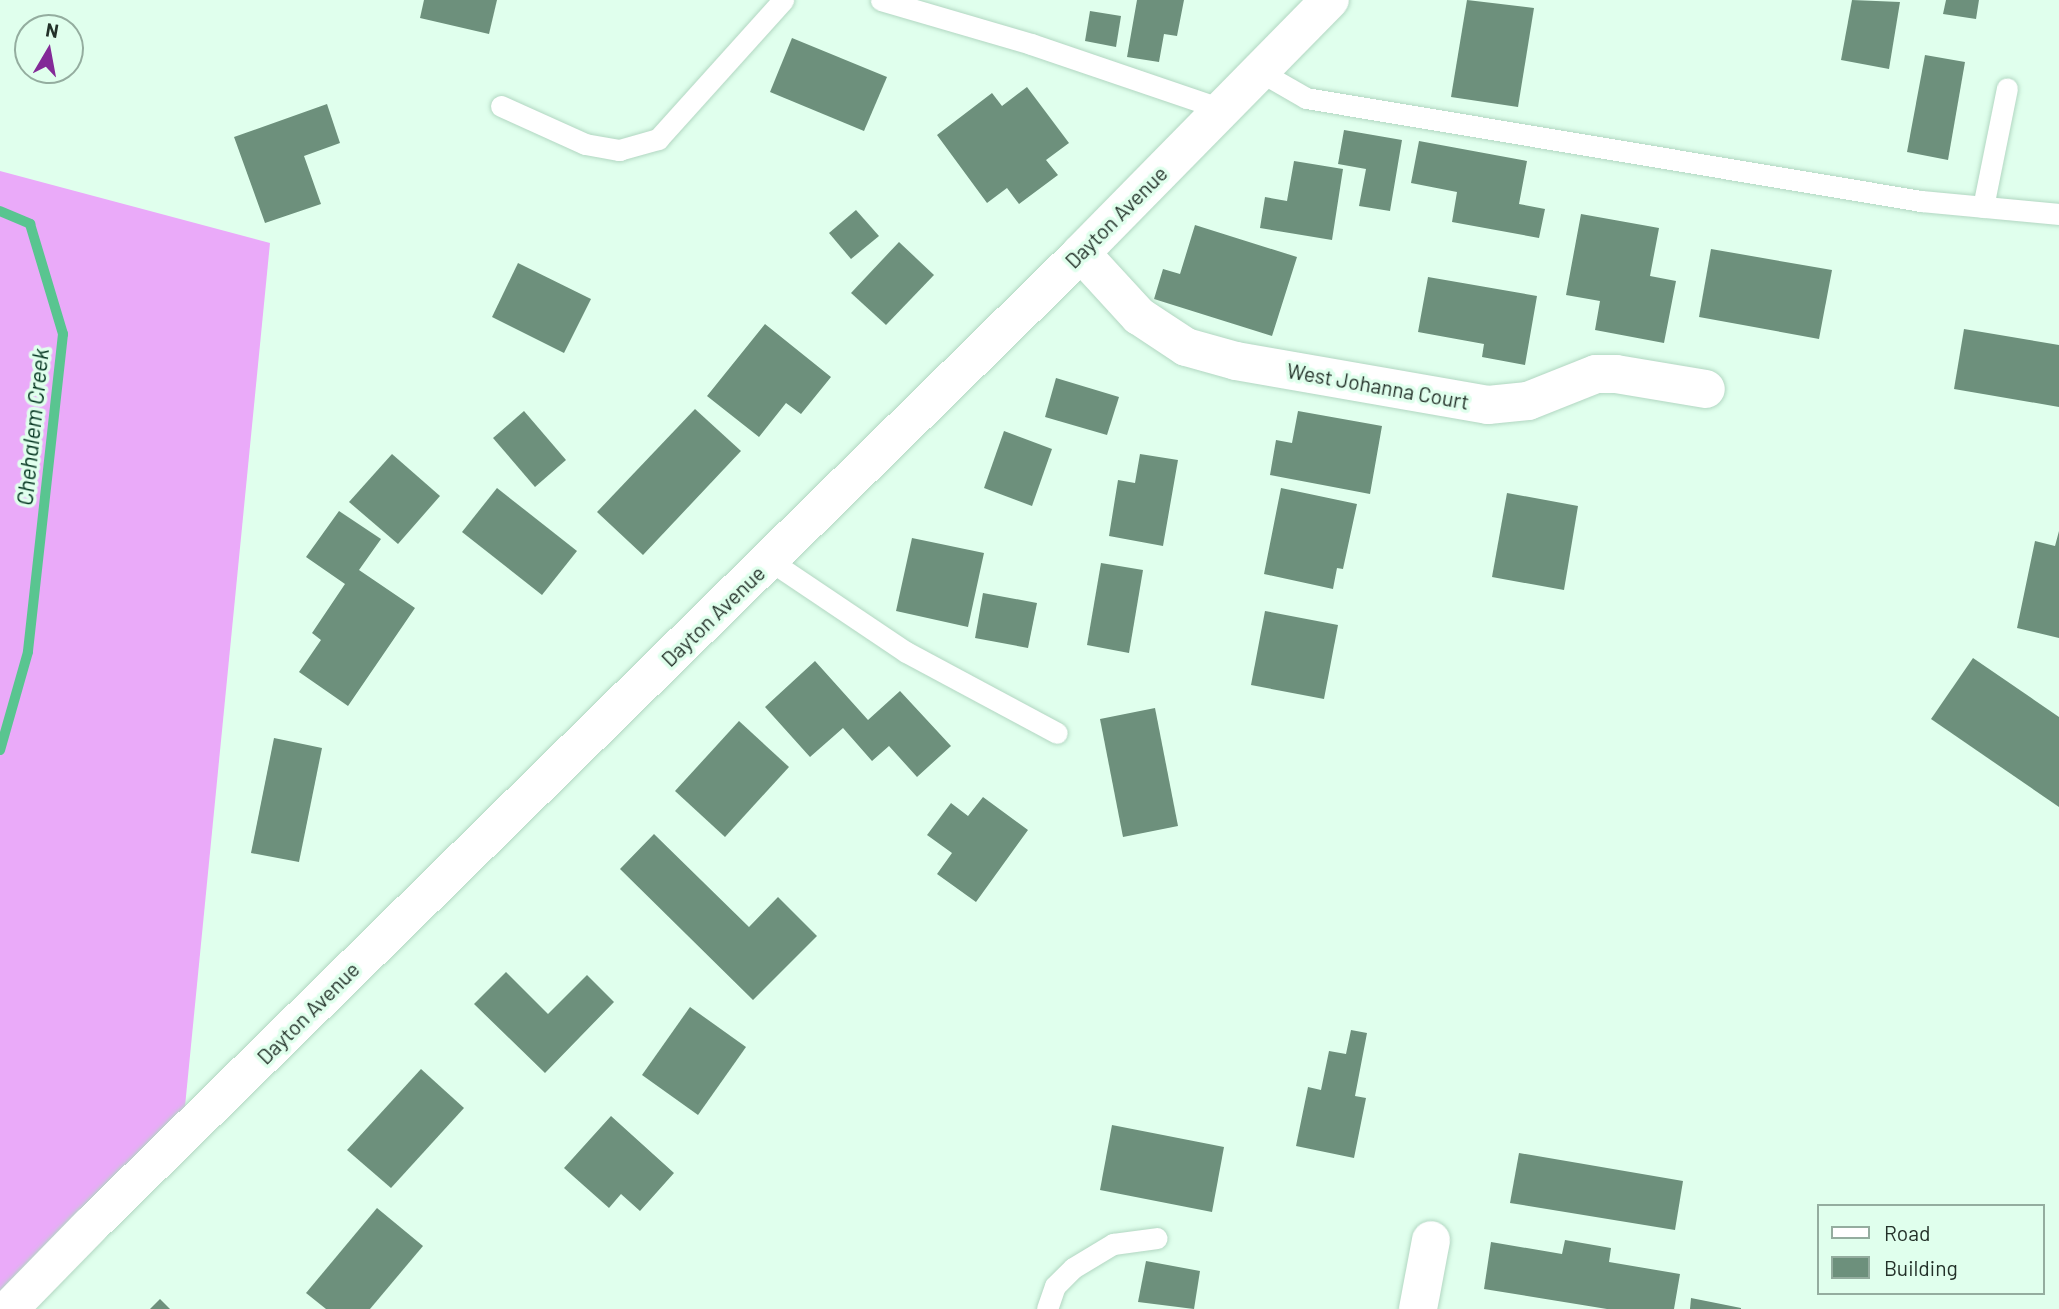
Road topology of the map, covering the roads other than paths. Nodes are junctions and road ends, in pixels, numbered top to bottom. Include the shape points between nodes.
1 (783, 0) edge
2 (881, 0) edge
3 (1330, 0) edge
4 (1259, 71) junction
5 (2007, 88) dead end
6 (501, 106) dead end
7 (1222, 109) junction
8 (1983, 207) junction
9 (2059, 214) edge
10 (1081, 253) junction
11 (1706, 389) dead end
12 (769, 560) junction
13 (1057, 733) dead end
14 (1157, 1238) dead end
15 (1431, 1240) dead end
16 (9, 1309) edge
17 (1047, 1309) edge
18 (1418, 1309) edge

1 - 6 lane via 658,139 619,150 585,144
2 - 7 lane via 1031,44
3 - 4 street, Dayton Avenue
4 - 7 street, Dayton Avenue
4 - 8 lane via 1306,98 1921,201
5 - 8 lane
7 - 10 street, Dayton Avenue
8 - 9 lane
10 - 11 street, West Johanna Court via 1139,316 1186,346 1236,361 1488,405 1528,401 1596,374
10 - 12 street, Dayton Avenue
12 - 13 lane via 906,652
12 - 16 street, Dayton Avenue
14 - 17 lane via 1113,1244 1073,1268 1055,1286
15 - 18 street

